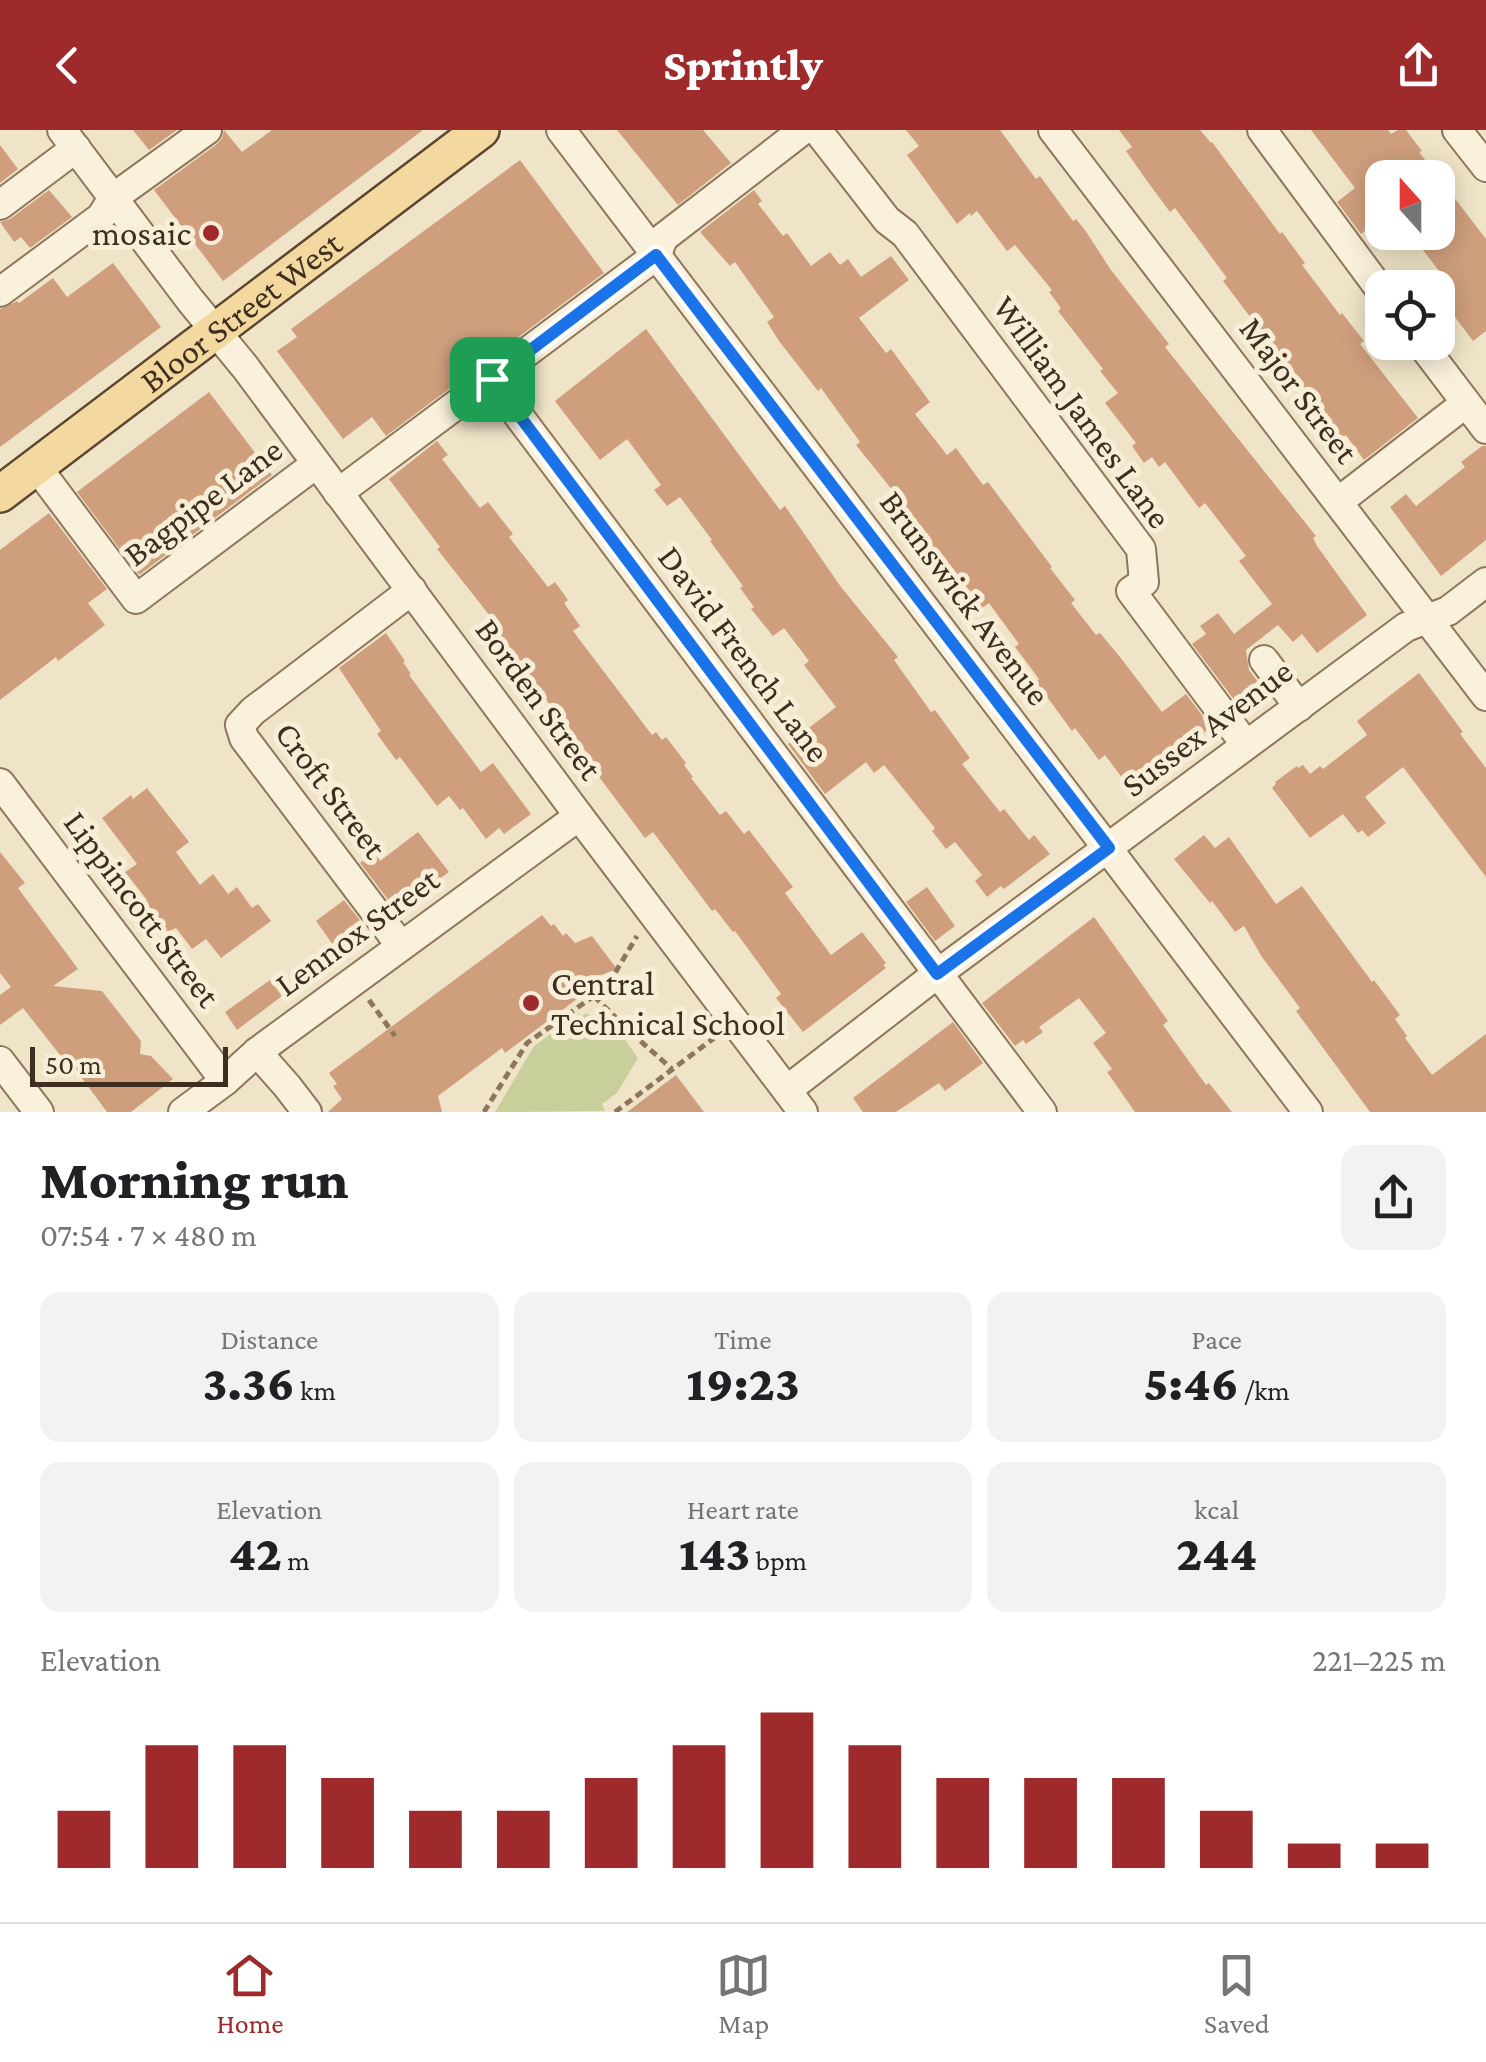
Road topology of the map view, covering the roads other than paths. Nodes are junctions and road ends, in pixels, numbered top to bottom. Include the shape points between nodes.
1 (207, 130) edge
2 (481, 130) edge
3 (561, 130) edge
4 (803, 130) edge
5 (817, 130) edge
6 (1053, 130) edge
7 (1262, 130) edge
8 (1457, 130) edge
9 (69, 139) edge
10 (1486, 168) edge
11 (114, 198) junction
12 (0, 206) edge
13 (656, 255) junction
14 (1366, 270) edge
15 (0, 292) edge
16 (215, 332) junction
17 (1434, 360) edge
18 (492, 379) junction
19 (1466, 403) junction
20 (1486, 429) edge
21 (316, 464) junction
22 (36, 466) junction
23 (338, 493) junction
24 (0, 494) edge
25 (1338, 502) junction
26 (1486, 582) edge
27 (412, 590) junction
28 (1428, 620) junction
29 (1264, 660) dead end
30 (1486, 696) edge
31 (1299, 707) junction
32 (1246, 745) junction
33 (0, 783) edge
34 (579, 816) junction
35 (1109, 848) junction
36 (401, 946) junction
37 (937, 974) junction
38 (257, 1052) junction
39 (0, 1061) edge
40 (224, 1081) junction
41 (795, 1101) edge
42 (39, 1112) edge
43 (183, 1112) edge
44 (308, 1112) edge
45 (1042, 1112) edge
46 (1308, 1112) edge

1 - 11 street
2 - 16 main road, Bloor Street West
3 - 13 street, Brunswick Avenue
4 - 13 street via 663,238
5 - 32 street, William James Lane via 905,234 1141,549 1144,582 1131,591
6 - 25 street, Major Street
7 - 14 street
8 - 10 street
9 - 11 street, Borden Street
9 - 12 street
11 - 15 street via 101,217
11 - 16 street, Borden Street
13 - 18 street
13 - 35 street, Brunswick Avenue
16 - 21 street, Borden Street
16 - 22 main road, Bloor Street West
17 - 19 street
18 - 23 street
18 - 37 street, David French Lane
19 - 20 street
19 - 25 street
21 - 22 street, Bagpipe Lane via 136,600
21 - 23 street, Borden Street
22 - 24 main road, Bloor Street West
23 - 27 street, Borden Street
25 - 28 street, Major Street
26 - 28 street, Sussex Avenue
27 - 34 street, Borden Street
27 - 36 street, Croft Street via 240,725
28 - 30 street, Major Street
28 - 31 street, Sussex Avenue via 1406,627
29 - 31 street
31 - 32 street, Sussex Avenue
32 - 35 street, Sussex Avenue
33 - 40 street, Lippincott Street
34 - 36 street, Lennox Street
34 - 41 street, Borden Street
35 - 37 street, Sussex Avenue
35 - 46 street, Brunswick Avenue
36 - 38 street, Lennox Street
37 - 41 street, Sussex Avenue
37 - 45 street, David French Lane
38 - 40 street, Lennox Street
38 - 44 street
39 - 42 street
40 - 43 street, Lennox Street

